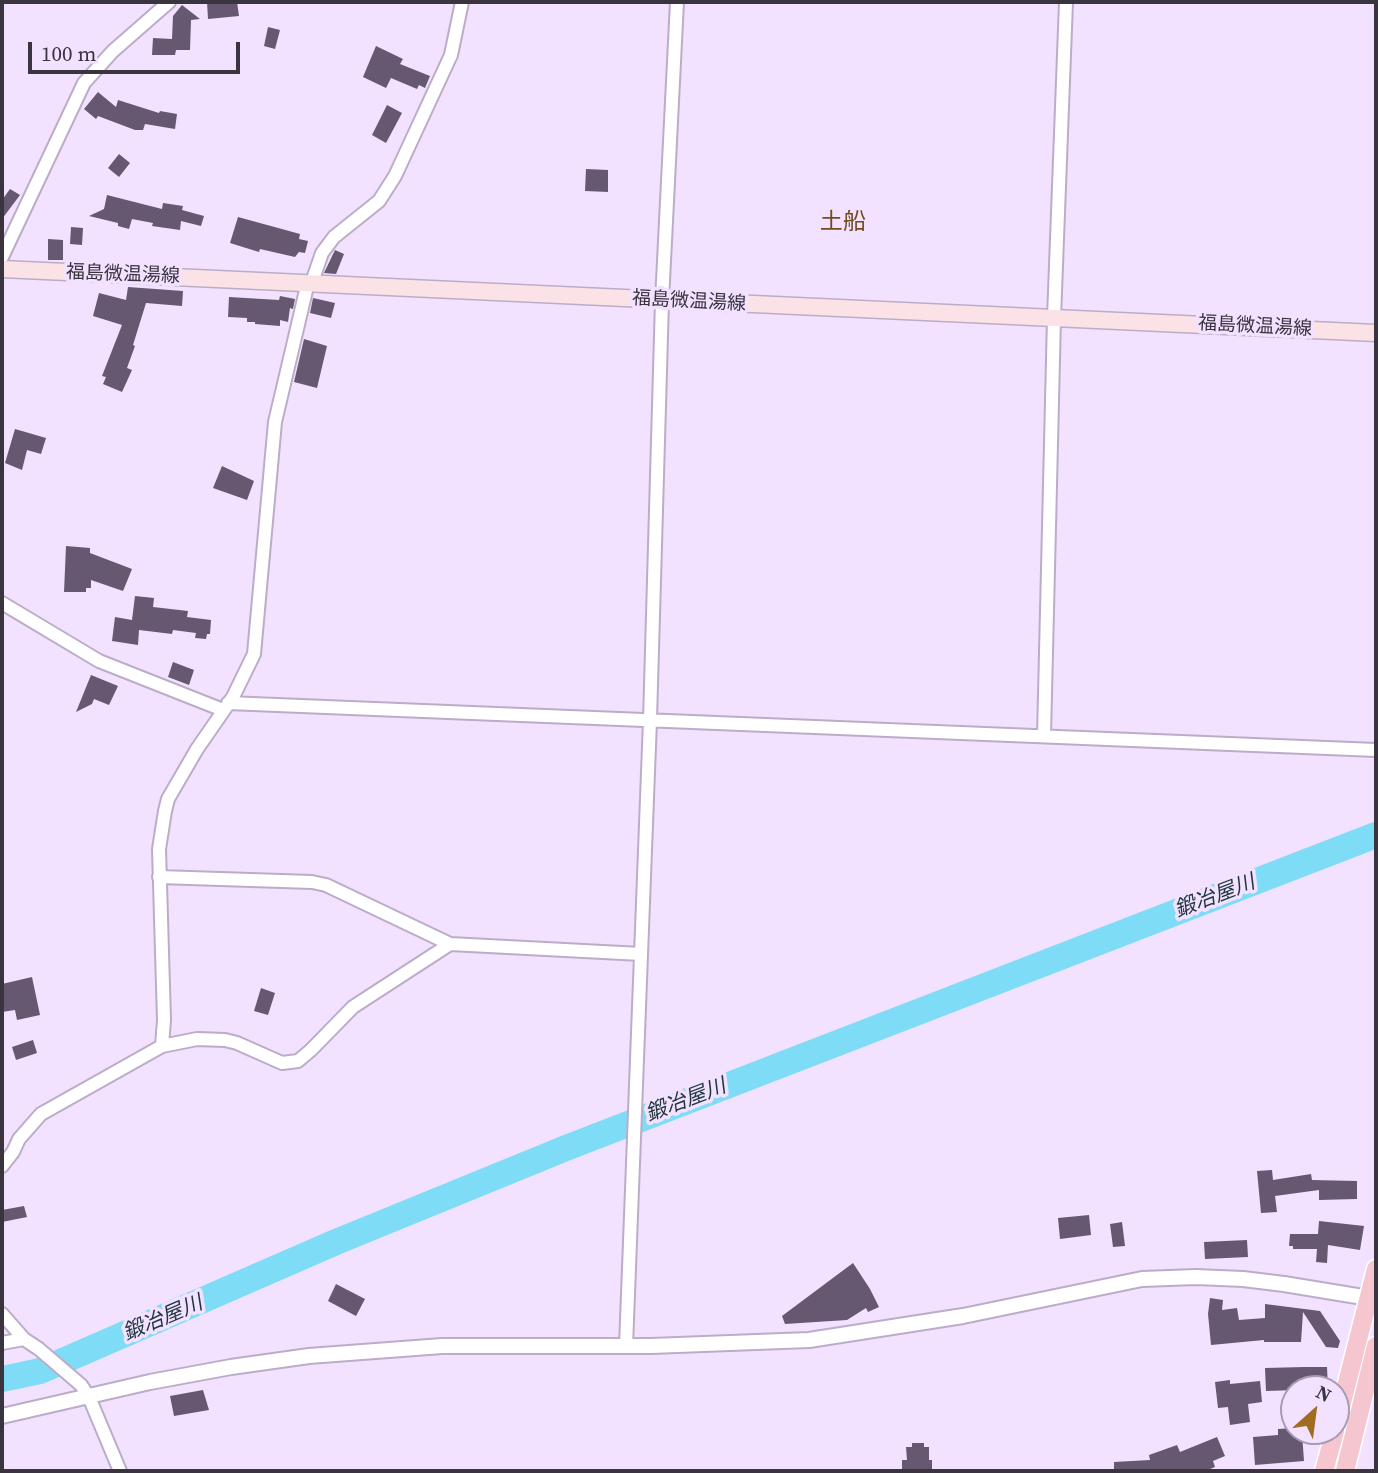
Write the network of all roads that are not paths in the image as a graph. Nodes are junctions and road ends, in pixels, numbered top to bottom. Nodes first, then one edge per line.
1 (169, 2) edge
2 (462, 2) edge
3 (677, 2) edge
4 (1066, 2) edge
5 (2, 257) edge
6 (2, 269) edge
7 (310, 282) junction
8 (662, 301) junction
9 (1054, 318) junction
10 (1376, 333) edge
11 (2, 603) edge
12 (226, 706) junction
13 (650, 720) junction
14 (1044, 736) junction
15 (1376, 750) edge
16 (159, 877) junction
17 (450, 944) junction
18 (641, 954) junction
19 (162, 1046) junction
20 (2, 1166) edge
21 (1376, 1269) edge
22 (1373, 1299) edge
23 (2, 1314) edge
24 (24, 1339) junction
25 (2, 1343) edge
26 (626, 1346) junction
27 (1376, 1346) edge
28 (1350, 1378) edge
29 (89, 1396) junction
30 (2, 1416) edge
31 (1331, 1445) edge
32 (120, 1471) edge
33 (1324, 1471) edge
34 (1345, 1471) edge

1 - 5 street
2 - 7 street
3 - 8 street
4 - 9 street
6 - 7 main road, 福島微温湯線
7 - 8 main road, 福島微温湯線
7 - 12 street
8 - 9 main road, 福島微温湯線
8 - 13 street
9 - 10 main road, 福島微温湯線
9 - 14 street
11 - 12 street
12 - 13 street
12 - 16 street
13 - 14 street
13 - 18 street
14 - 15 street
16 - 17 street
16 - 19 street
17 - 18 street
17 - 19 street
18 - 26 street
19 - 20 street
21 - 22 main road
22 - 26 street
22 - 28 main road
23 - 24 street
24 - 25 street
24 - 29 street
26 - 29 street
27 - 34 main road
29 - 30 street
29 - 32 street
31 - 33 main road

